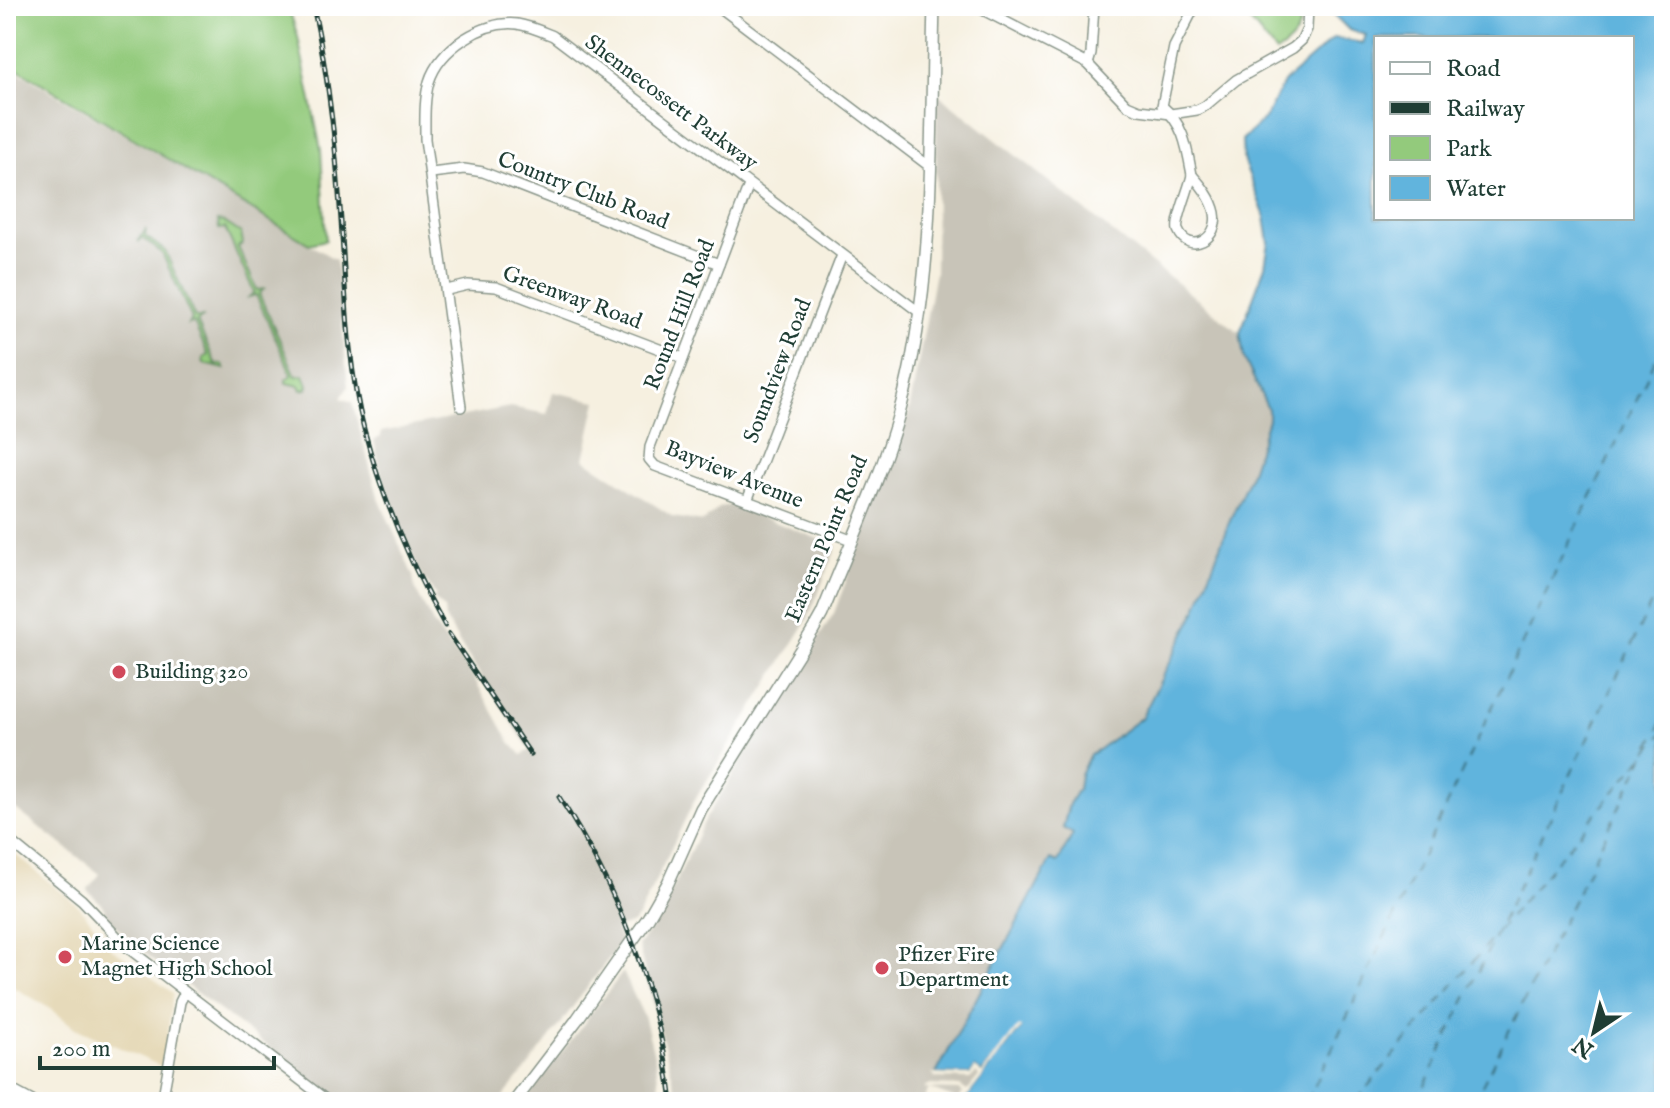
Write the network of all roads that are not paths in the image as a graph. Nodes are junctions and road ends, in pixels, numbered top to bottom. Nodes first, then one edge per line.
1 (718, 6) edge
2 (934, 6) edge
3 (975, 6) edge
4 (1094, 6) edge
5 (1195, 6) edge
6 (1308, 6) edge
7 (1088, 64) junction
8 (1171, 114) junction
9 (929, 166) junction
10 (431, 173) junction
11 (1192, 175) junction
12 (749, 185) junction
13 (842, 255) junction
14 (719, 264) junction
15 (447, 290) junction
16 (919, 312) junction
17 (683, 358) junction
18 (461, 407) dead end
19 (649, 459) joint
20 (747, 501) junction
21 (851, 540) junction
22 (6, 838) edge
23 (185, 992) junction
24 (6, 1087) edge
25 (34, 1102) edge
26 (162, 1102) edge
27 (329, 1102) edge
28 (514, 1102) edge

1 - 9 street
2 - 9 main road, Eastern Point Road
3 - 7 street
4 - 7 street
5 - 8 street
6 - 8 street
7 - 8 street
8 - 11 street
9 - 16 main road, Eastern Point Road
10 - 12 street, Shennecossett Parkway
10 - 14 street, Country Club Road
10 - 15 street, Shennecossett Parkway
11 - 11 street
12 - 13 street, Shennecossett Parkway
12 - 14 street, Round Hill Road
13 - 16 street, Shennecossett Parkway
13 - 20 street, Soundview Road
14 - 17 street, Round Hill Road
15 - 17 street, Greenway Road
15 - 18 street, Shennecossett Parkway
16 - 21 main road, Eastern Point Road
17 - 19 street, Round Hill Road
19 - 20 street, Bayview Avenue
20 - 21 street, Bayview Avenue
21 - 28 main road, Eastern Point Road
22 - 23 street
23 - 26 street
23 - 27 street
24 - 25 street

